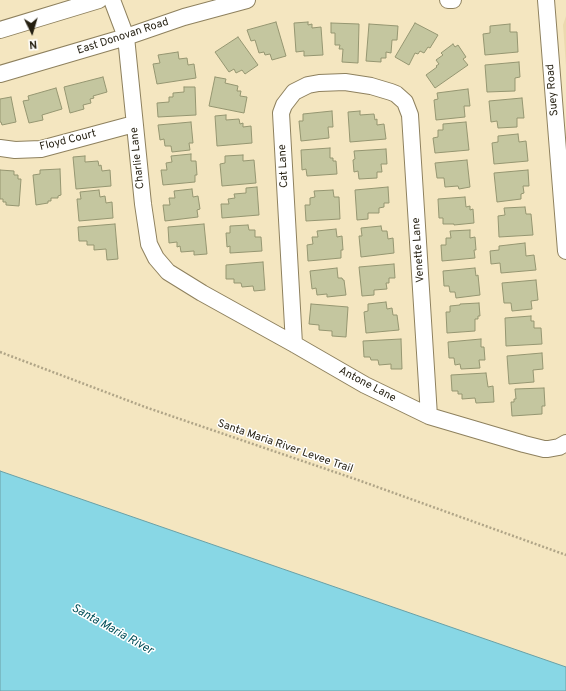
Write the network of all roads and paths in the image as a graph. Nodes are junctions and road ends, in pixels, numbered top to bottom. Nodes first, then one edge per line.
1 (99, 0) edge
2 (112, 0) edge
3 (247, 0) edge
4 (448, 0) edge
5 (453, 0) edge
6 (546, 0) edge
7 (0, 30) edge
8 (126, 37) junction
9 (0, 74) edge
10 (391, 92) joint
11 (134, 124) junction
12 (0, 148) edge
13 (566, 251) edge
14 (202, 293) joint
15 (294, 344) junction
16 (0, 352) edge
17 (429, 416) junction
18 (566, 443) edge
19 (566, 555) edge

1 - 7 street
2 - 8 street, Charlie Lane
3 - 8 street, East Donovan Road
4 - 5 street
6 - 13 street, Suey Road
8 - 9 street, East Donovan Road
8 - 11 street, Charlie Lane
10 - 15 street, Cat Lane
10 - 17 street, Venette Lane
11 - 12 street, Floyd Court
11 - 14 street, Charlie Lane
14 - 15 street, Antone Lane
15 - 17 street, Antone Lane
16 - 19 path, Santa Maria River Levee Trail
17 - 18 street, Antone Lane

